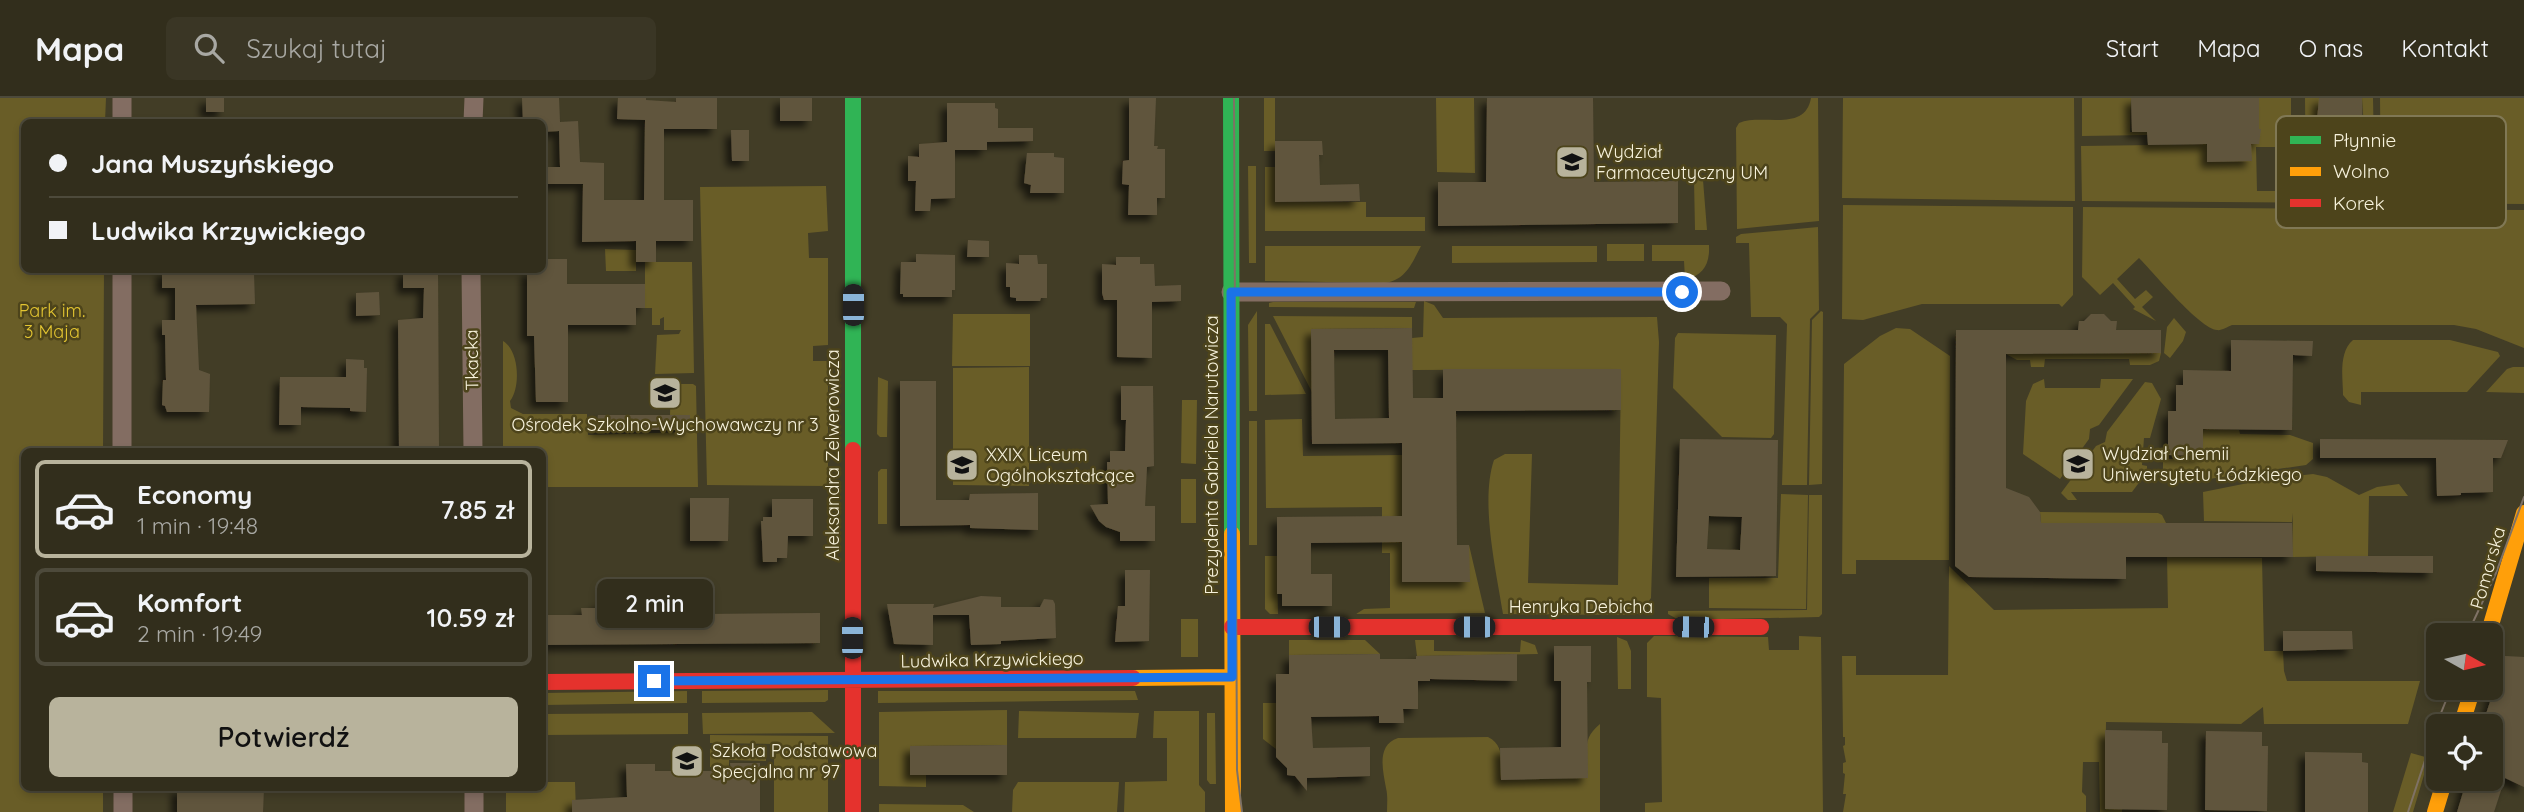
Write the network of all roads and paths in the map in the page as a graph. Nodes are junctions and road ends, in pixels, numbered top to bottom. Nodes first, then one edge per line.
1 (122, 98) edge
2 (474, 98) edge
3 (853, 98) edge
4 (1230, 98) edge
5 (122, 119) edge
6 (473, 119) edge
7 (122, 273) edge
8 (471, 273) edge
9 (1721, 291) dead end
10 (1231, 292) junction
11 (122, 448) edge
12 (473, 448) edge
13 (2524, 513) edge
14 (2492, 623) edge
15 (1232, 627) junction
16 (1761, 627) dead end
17 (1232, 677) junction
18 (853, 681) junction
19 (546, 682) edge
20 (123, 791) edge
21 (474, 791) edge
22 (2441, 791) edge
23 (123, 812) edge
24 (474, 812) edge
25 (853, 812) edge
26 (1233, 812) edge
27 (2435, 812) edge

1 - 5 street
2 - 6 street
3 - 18 street, Aleksandra Zelwerowicza
4 - 10 street, Prezydenta Gabriela Narutowicza
7 - 11 street
8 - 12 street, Tkacka
9 - 10 street
10 - 15 street, Prezydenta Gabriela Narutowicza
13 - 14 street, Pomorska
15 - 16 street, Henryka Debicha
15 - 17 street, Prezydenta Gabriela Narutowicza
17 - 18 street, Ludwika Krzywickiego
17 - 26 street, Prezydenta Gabriela Narutowicza
18 - 19 street, Ludwika Krzywickiego
18 - 25 street, Aleksandra Zelwerowicza
20 - 23 street
21 - 24 street
22 - 27 street

